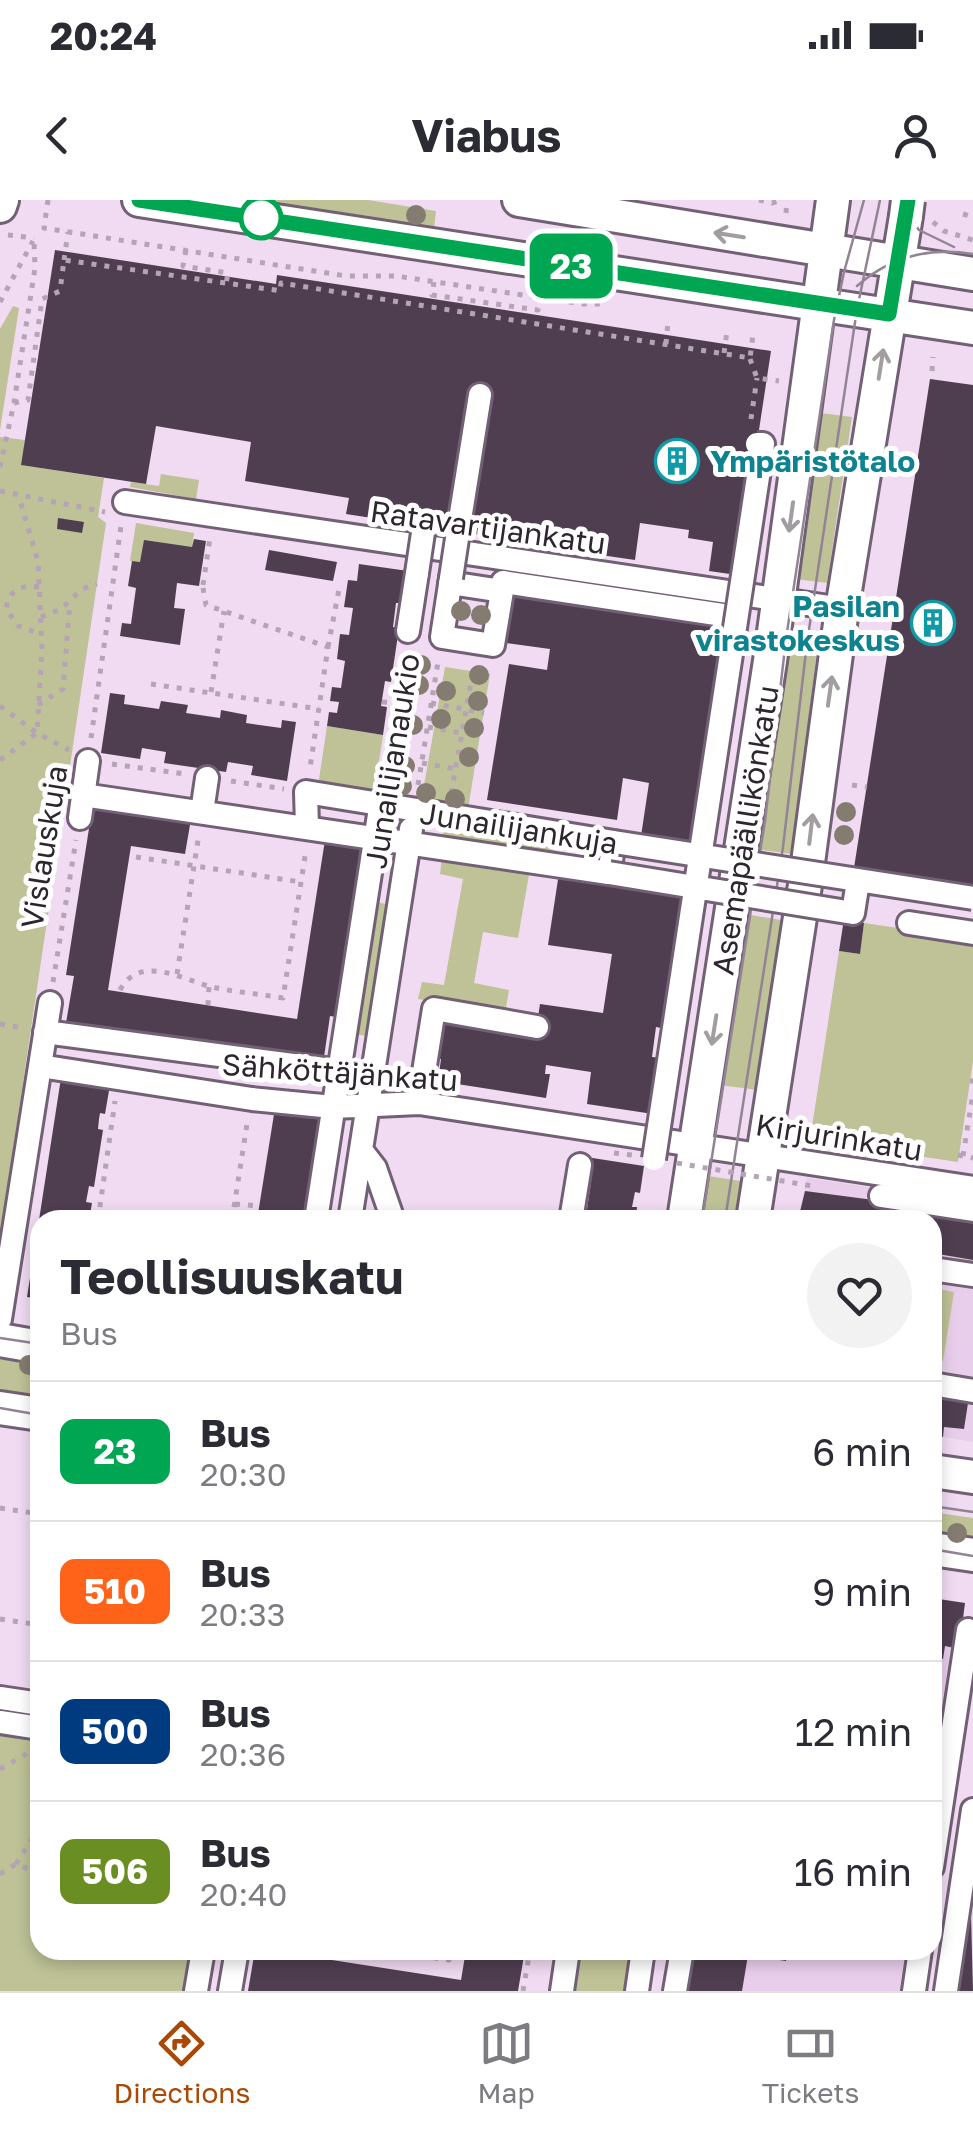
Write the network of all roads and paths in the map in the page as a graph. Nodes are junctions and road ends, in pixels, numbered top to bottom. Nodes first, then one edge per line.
1 (48, 200) edge
2 (139, 200) edge
3 (519, 200) edge
4 (759, 200) edge
5 (782, 200) edge
6 (833, 200) edge
7 (915, 211) edge
8 (963, 214) dead end
9 (973, 217) edge
10 (68, 232) junction
11 (0, 234) edge
12 (34, 238) junction
13 (973, 240) edge
14 (186, 249) junction
15 (826, 250) junction
16 (64, 260) junction
17 (898, 263) junction
18 (973, 274) edge
19 (434, 282) junction
20 (226, 284) junction
21 (540, 298) junction
22 (477, 301) junction
23 (0, 302) edge
24 (820, 303) junction
25 (584, 304) dead end
26 (475, 313) junction
27 (889, 314) junction
28 (668, 322) dead end
29 (973, 328) edge
30 (727, 331) dead end
31 (753, 335) dead end
32 (666, 345) junction
33 (724, 354) junction
34 (934, 357) dead end
35 (750, 358) junction
36 (932, 370) dead end
37 (757, 378) junction
38 (773, 380) dead end
39 (480, 394) dead end
40 (14, 403) junction
41 (751, 420) dead end
42 (757, 444) dead end
43 (0, 468) edge
44 (0, 492) edge
45 (18, 497) junction
46 (124, 508) junction
47 (424, 526) dead end
48 (210, 538) dead end
49 (450, 580) junction
50 (96, 584) dead end
51 (340, 584) dead end
52 (39, 587) junction
53 (502, 588) junction
54 (70, 602) junction
55 (779, 602) junction
56 (842, 609) junction
57 (224, 611) junction
58 (40, 617) junction
59 (736, 617) junction
60 (408, 632) joint
61 (41, 634) junction
62 (442, 637) junction
63 (328, 647) junction
64 (472, 672) dead end
65 (150, 684) dead end
66 (211, 693) junction
67 (382, 702) dead end
68 (396, 703) junction
69 (431, 703) junction
70 (38, 705) junction
71 (0, 706) edge
72 (319, 710) junction
73 (466, 710) junction
74 (484, 713) dead end
75 (385, 723) dead end
76 (393, 724) junction
77 (428, 727) junction
78 (36, 732) junction
79 (462, 733) junction
80 (0, 760) edge
81 (88, 760) junction
82 (422, 763) junction
83 (456, 769) junction
84 (207, 778) dead end
85 (852, 785) dead end
86 (866, 788) dead end
87 (306, 792) junction
88 (381, 802) junction
89 (82, 806) junction
90 (414, 811) junction
91 (202, 812) junction
92 (447, 816) junction
93 (307, 827) junction
94 (375, 837) junction
95 (409, 842) junction
96 (614, 842) junction
97 (698, 855) junction
98 (136, 858) dead end
99 (194, 866) junction
100 (775, 868) junction
101 (609, 873) junction
102 (858, 881) junction
103 (301, 882) junction
104 (694, 885) junction
105 (770, 898) junction
106 (973, 898) edge
107 (909, 923) dead end
108 (973, 932) edge
109 (178, 974) junction
110 (209, 986) junction
111 (120, 990) dead end
112 (50, 1003) joint
113 (208, 1006) dead end
114 (537, 1028) dead end
115 (45, 1032) junction
116 (40, 1066) junction
117 (338, 1071) junction
118 (118, 1078) junction
119 (973, 1093) edge
120 (252, 1098) junction
121 (419, 1103) junction
122 (368, 1106) junction
123 (333, 1107) junction
124 (802, 1129) dead end
125 (811, 1130) dead end
126 (696, 1146) junction
127 (361, 1150) junction
128 (614, 1152) dead end
129 (762, 1156) junction
130 (973, 1158) edge
131 (654, 1159) junction
132 (580, 1165) dead end
133 (812, 1186) dead end
134 (973, 1188) edge
135 (881, 1196) dead end
136 (235, 1204) junction
137 (259, 1206) dead end
138 (99, 1210) edge
139 (234, 1210) edge
140 (318, 1210) edge
141 (352, 1210) edge
142 (390, 1210) edge
143 (573, 1210) edge
144 (686, 1210) edge
145 (755, 1210) edge
146 (973, 1210) edge
147 (942, 1270) edge
148 (973, 1275) edge
149 (2, 1309) edge
150 (0, 1340) edge
151 (30, 1345) edge
152 (942, 1385) edge
153 (973, 1390) edge
154 (0, 1408) edge
155 (30, 1412) edge
156 (942, 1472) edge
157 (973, 1477) edge
158 (0, 1508) edge
159 (30, 1512) edge
160 (942, 1551) edge
161 (973, 1556) edge
162 (0, 1619) edge
163 (30, 1624) edge
164 (968, 1630) dead end
165 (967, 1677) edge
166 (0, 1698) edge
167 (30, 1702) edge
168 (0, 1722) edge
169 (30, 1726) edge
170 (30, 1752) edge
171 (942, 1757) edge
172 (0, 1768) edge
173 (942, 1796) edge
174 (943, 1800) junction
175 (942, 1806) edge
176 (973, 1808) edge
177 (30, 1842) edge
178 (16, 1864) junction
179 (942, 1869) edge
180 (30, 1870) edge
181 (964, 1872) junction
182 (0, 1874) edge
183 (201, 1960) edge
184 (235, 1960) edge
185 (529, 1960) edge
186 (567, 1960) edge
187 (642, 1960) edge
188 (681, 1960) edge
189 (919, 1960) edge
190 (196, 1991) edge
191 (230, 1991) edge
192 (524, 1991) edge
193 (562, 1991) edge
194 (637, 1991) edge
195 (676, 1991) edge
196 (914, 1991) edge
197 (946, 1991) edge

1 - 10 path
2 - 24 street
15 -> 3 street
4 - 5 path
6 - 15 street, Asemapäällikönkatu
7 - 13 path
7 - 17 street, Asemapäällikönkatu
8 - 9 path
10 - 14 path
10 - 16 path
11 - 12 path
12 - 23 path
12 - 40 path
14 - 19 path
14 - 20 path
15 - 17 street
15 - 24 street, Asemapäällikönkatu
16 - 20 path
16 - 40 path
17 - 18 street
17 - 27 street, Asemapäällikönkatu
19 - 21 path
19 - 22 path
20 - 26 path
21 - 22 path
21 - 25 path
22 - 26 path
24 - 27 street
24 -> 55 street, Asemapäällikönkatu
26 - 32 path
27 - 29 street
56 -> 27 street, Asemapäällikönkatu
28 - 32 path
30 - 33 path
31 - 35 path
32 - 33 path
33 - 35 path
34 - 36 path
35 - 37 path
37 - 38 path
37 - 41 path
39 - 49 street, bridge
40 - 43 path
42 - 59 street, bridge
44 - 45 path
45 - 46 path
45 - 52 path
46 - 55 street, Ratavartijankatu
46 - 81 path, Vislauskuja
47 - 60 street, bridge
48 - 57 path
49 - 53 street
49 - 62 street
50 - 54 path
51 - 63 path
52 - 58 path
52 - 61 path
53 - 59 street
53 - 62 street
54 - 58 path
54 - 70 path
55 - 56 street, Ratavartijankatu
55 -> 126 street, Asemapäällikönkatu
129 -> 56 street, Asemapäällikönkatu
57 - 63 path
57 - 66 path
58 - 61 path
59 - 97 street, bridge
60 - 68 path, Junailijanaukio
61 - 70 path
62 - 69 path, Junailijanaukio
63 - 72 path
64 - 73 path
65 - 66 path
66 - 72 path
67 - 68 path
68 - 76 path, Junailijanaukio
69 - 73 path
69 - 77 path, Junailijanaukio
70 - 78 path
71 - 78 path
72 - 87 path
73 - 74 path
73 - 79 path
75 - 76 path
76 - 88 path, Junailijanaukio
77 - 79 path
77 - 82 path, Junailijanaukio
78 - 80 path
78 - 81 path
79 - 83 path
81 - 89 street, Vislauskuja
82 - 83 path
82 - 90 path, Junailijanaukio
83 - 92 path
84 - 91 street
85 - 86 path
87 - 88 street, Junailijankuja
87 - 93 street
88 - 90 street, Junailijankuja
88 - 94 street, Junailijanaukio
89 - 91 street, Junailijankuja
89 - 112 path, Vislauskuja
90 - 92 street, Junailijankuja
90 - 95 street, Junailijanaukio
91 - 93 street, Junailijankuja
91 - 99 path
92 - 96 street, Junailijankuja
93 - 94 street, Junailijankuja
93 - 103 path
94 - 95 street, Junailijankuja
94 - 117 street, Junailijanaukio
95 - 101 street, Junailijankuja
95 - 122 street, Junailijanaukio
96 - 97 street, Junailijankuja, bridge
96 - 101 street
97 - 100 street, Junailijankuja, bridge
97 - 104 street, bridge
98 - 99 path
99 - 103 path
99 - 109 path
100 - 102 street, Junailijankuja, bridge
100 - 105 street
101 - 104 street, Junailijankuja, bridge
102 - 105 street, Junailijankuja, bridge
102 - 106 street, Junailijankuja, bridge
103 - 110 path
104 - 105 street, Junailijankuja, bridge
104 - 131 street, bridge
107 - 108 street
109 - 110 path
109 - 111 path
110 - 113 path
112 - 115 street
114 - 121 street
115 - 116 street
115 - 117 street, Sähköttäjänkatu
116 - 118 street, Sähköttäjänkatu
116 - 149 street
117 - 123 street, Junailijanaukio
118 - 120 street, Sähköttäjänkatu
118 - 138 path
119 - 130 path
120 - 123 street, Sähköttäjänkatu
120 - 136 path
121 - 122 street, Sähköttäjänkatu
121 - 126 street, Sähköttäjänkatu
122 - 123 street, Sähköttäjänkatu
122 - 127 street, Junailijanaukio
123 - 140 street, Junailijanaukio
124 - 125 path
126 - 129 street, Kirjurinkatu
126 - 144 street, Asemapäällikönkatu
127 - 141 street, Junailijanaukio
127 - 142 street
128 - 131 path, bridge
129 - 134 street, Kirjurinkatu
129 - 145 street, Asemapäällikönkatu
131 - 133 path, bridge
132 - 143 street
135 - 146 street, Kirjurinkatu
136 - 137 path
136 - 139 path
147 - 148 street
150 - 151 street
152 - 153 street
154 - 155 street
156 - 157 street
158 - 159 path
160 - 161 street
162 - 163 path
164 - 165 street
165 - 171 street
166 - 167 street
168 - 169 street
170 - 172 path
173 - 174 street
174 - 175 street
174 - 176 street
176 - 181 street
177 - 178 path
178 - 180 path
178 - 182 path
179 - 181 street
181 - 197 street
183 - 190 street
184 - 191 street
185 - 192 path
186 - 193 street
187 - 194 street
188 - 195 street
189 - 196 street

